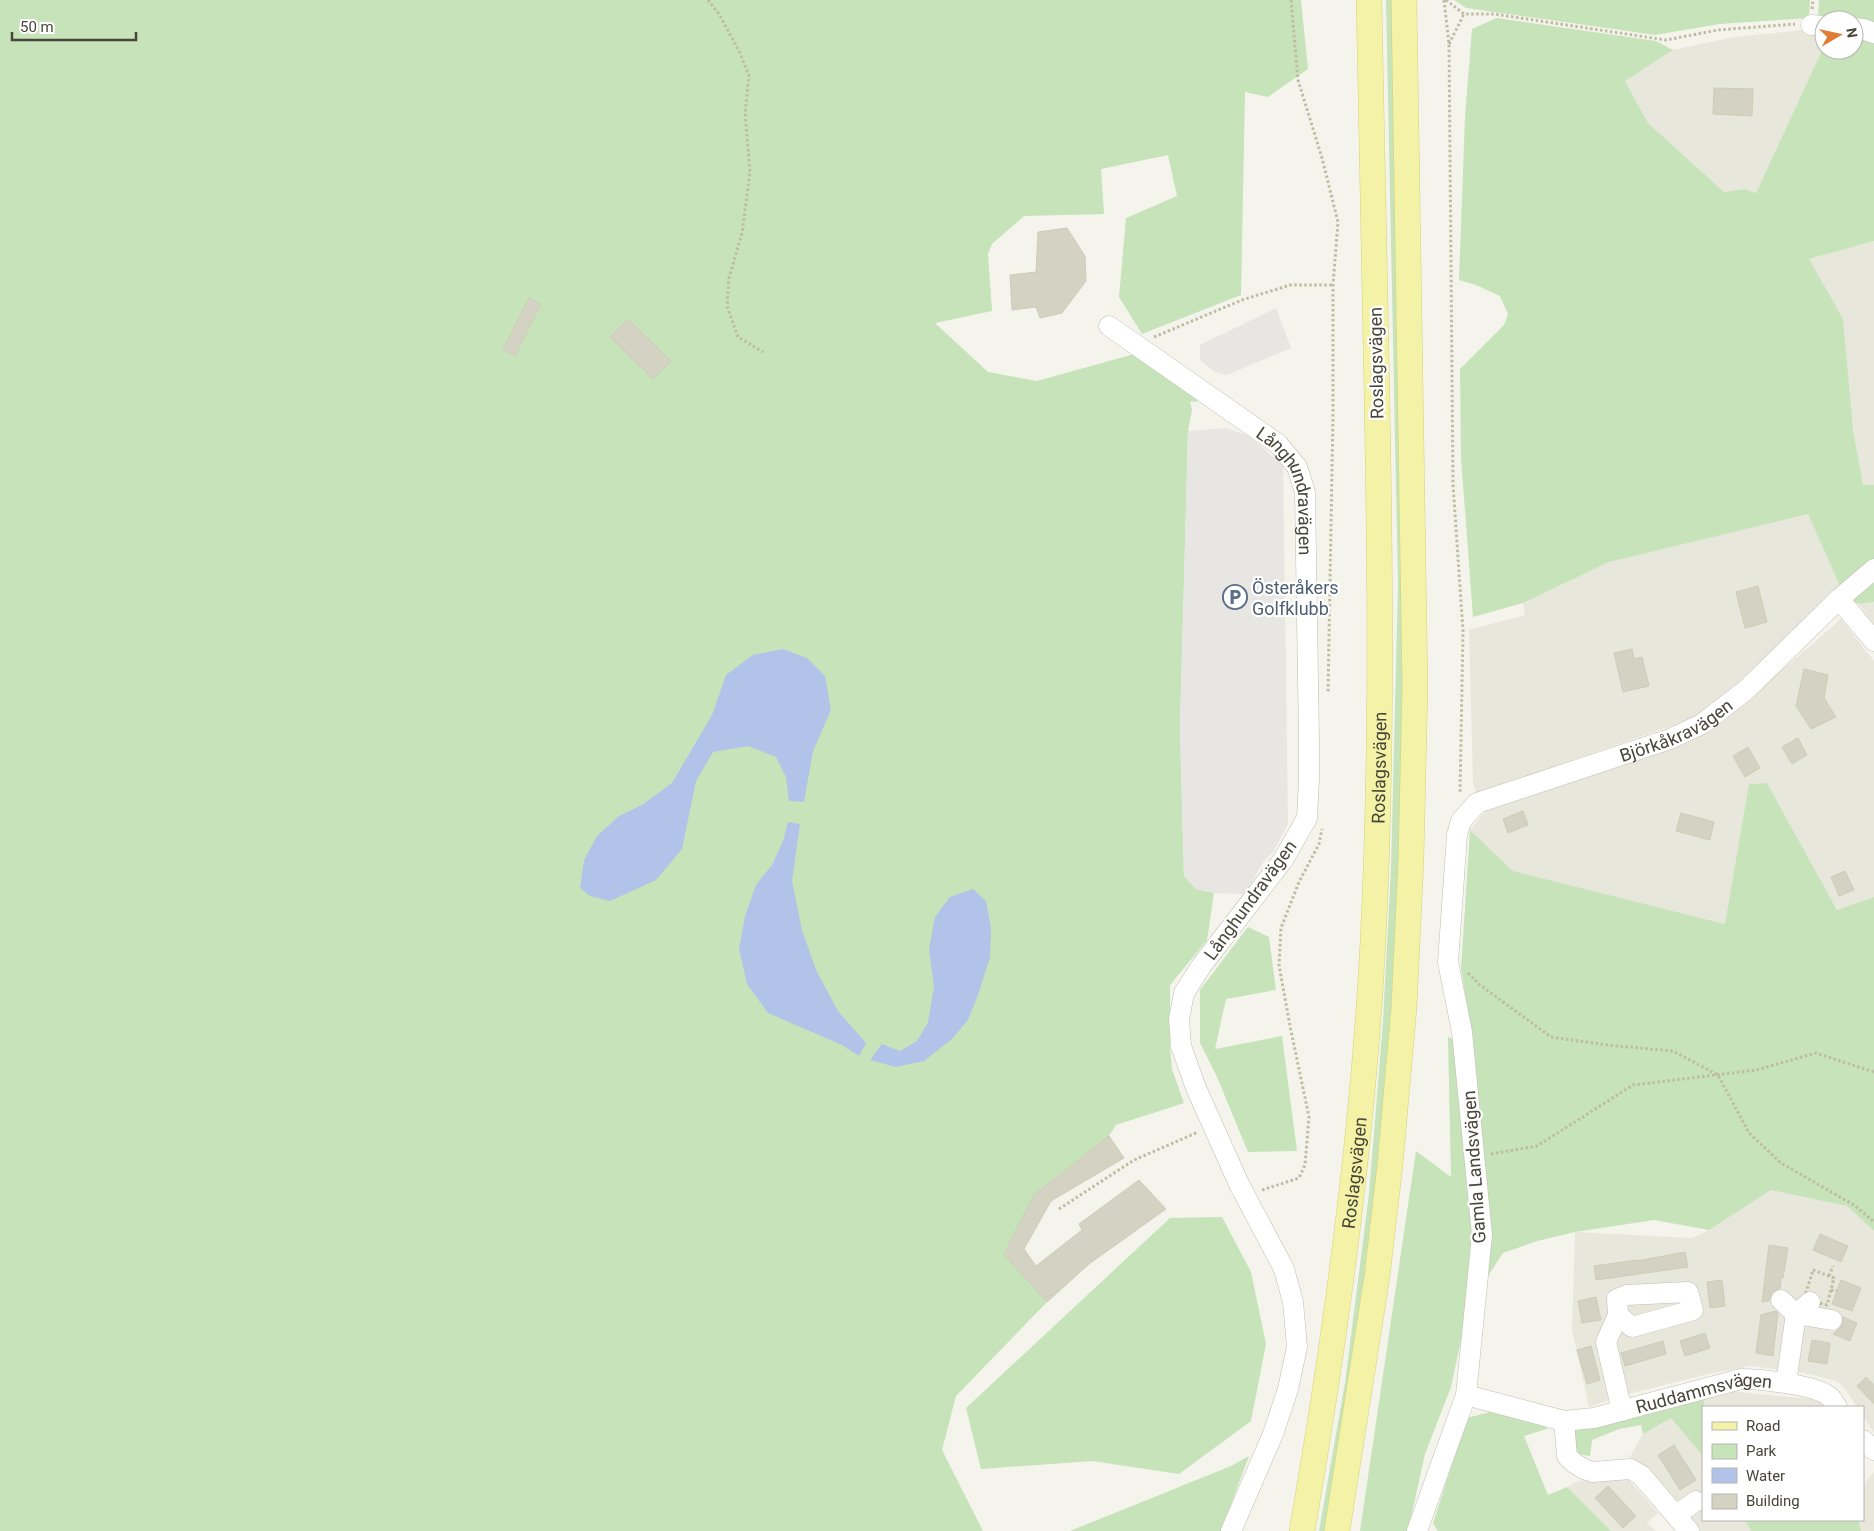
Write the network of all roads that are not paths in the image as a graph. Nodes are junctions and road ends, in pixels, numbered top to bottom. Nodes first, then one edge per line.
1 (1369, 0) edge
2 (1404, 0) edge
3 (1109, 326) dead end
4 (1874, 569) edge
5 (1839, 600) junction
6 (1874, 641) edge
7 (1472, 808) joint
8 (1781, 1300) dead end
9 (1618, 1315) dead end
10 (1786, 1383) junction
11 (1466, 1394) junction
12 (1836, 1406) edge
13 (1622, 1411) junction
14 (1564, 1421) junction
15 (1696, 1501) dead end
16 (1676, 1515) junction
17 (1231, 1531) edge
18 (1302, 1531) edge
19 (1337, 1531) edge
20 (1417, 1531) edge
21 (1688, 1531) edge

1 - 18 main road, Roslagsvägen
2 - 19 main road, Roslagsvägen
3 - 17 street, Långhundravägen
4 - 5 street, Björkåkravägen
5 - 6 street
5 - 7 street, Björkåkravägen
7 - 11 street, Gamla Landsvägen
8 - 10 street
9 - 13 street
10 - 12 street, Ruddammsvägen
10 - 13 street, Ruddammsvägen
11 - 14 street, Ruddammsvägen
11 - 20 street, Gamla Landsvägen
13 - 14 street, Ruddammsvägen
14 - 16 street
15 - 16 street
16 - 21 street

